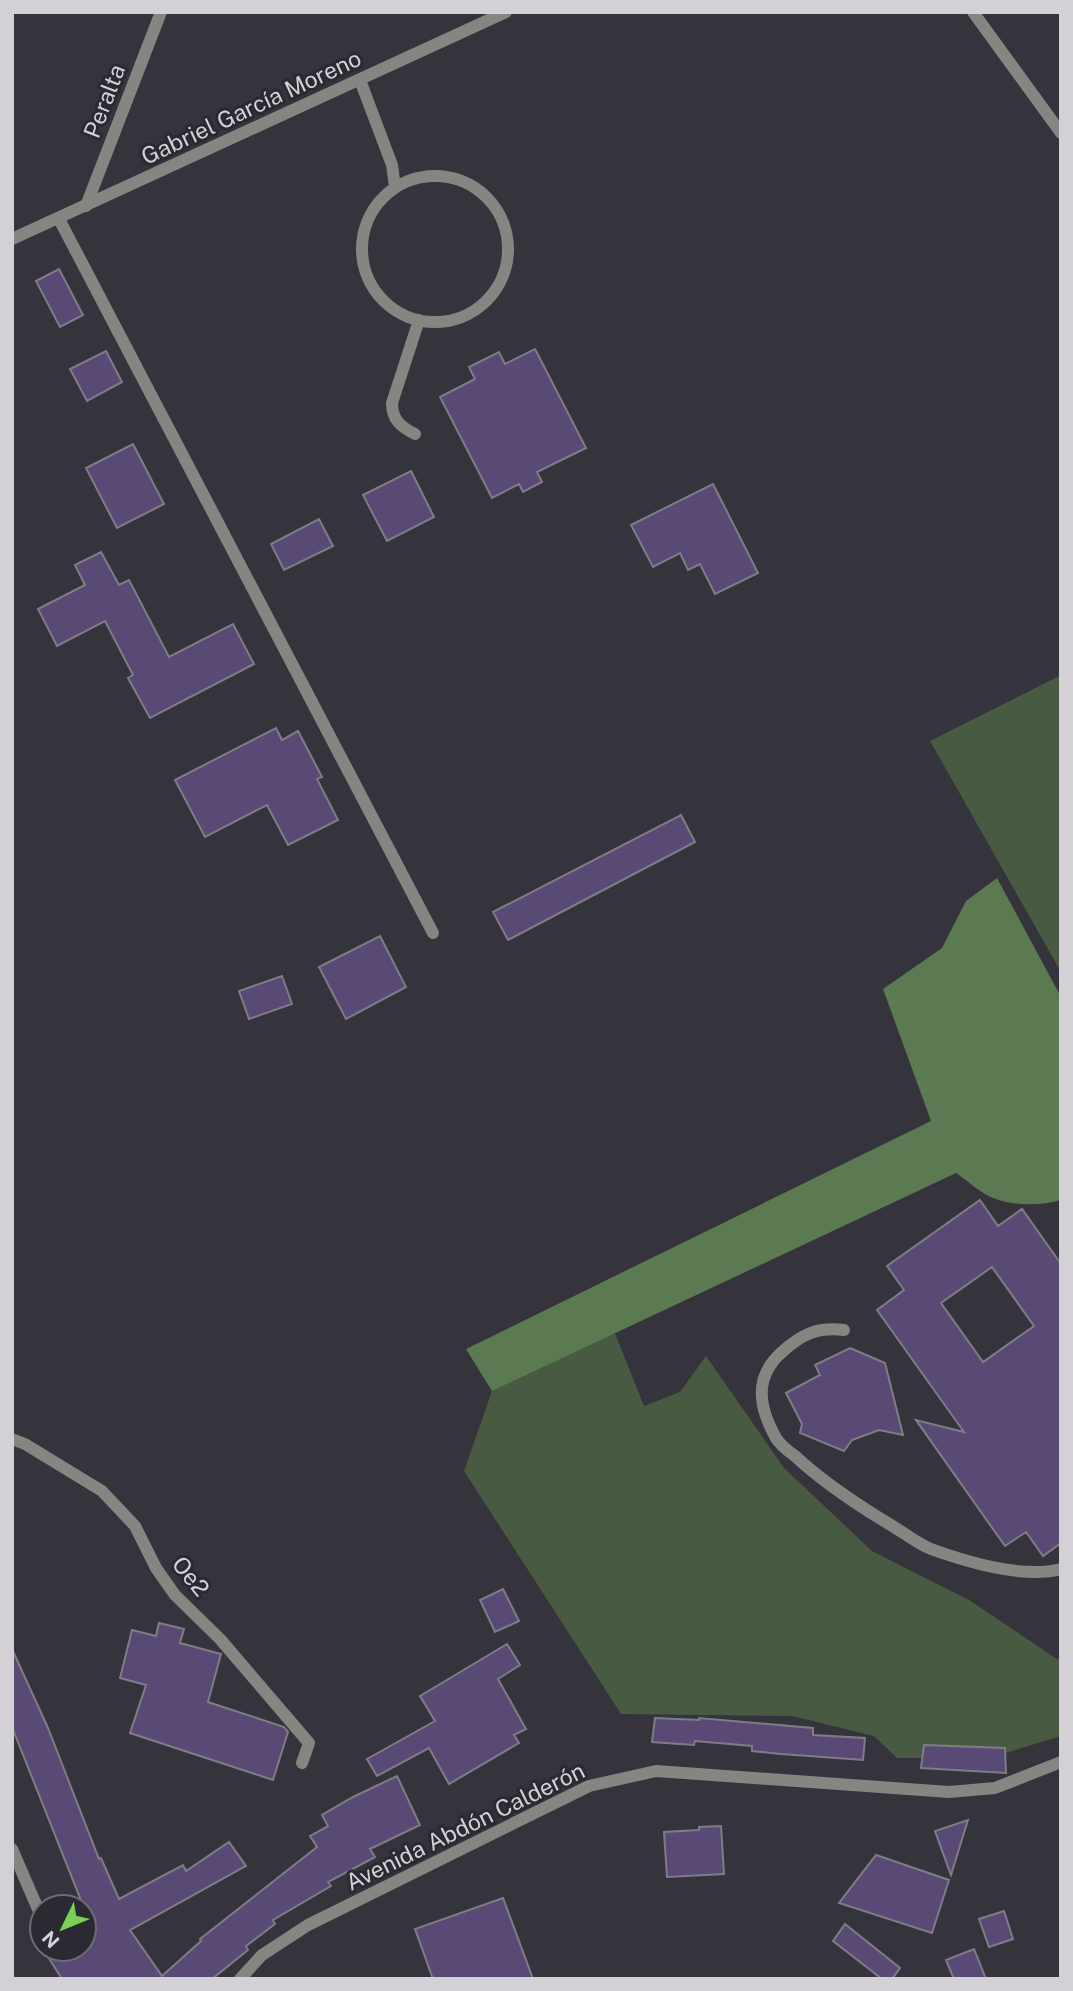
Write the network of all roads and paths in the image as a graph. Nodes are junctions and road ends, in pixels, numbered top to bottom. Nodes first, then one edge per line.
1 (161, 12) edge
2 (506, 12) edge
3 (973, 12) edge
4 (360, 80) junction
5 (1061, 133) edge
6 (395, 187) junction
7 (86, 206) junction
8 (59, 219) junction
9 (12, 239) edge
10 (419, 320) junction
11 (415, 434) dead end
12 (433, 933) dead end
13 (844, 1330) dead end
14 (12, 1439) edge
15 (1061, 1569) edge
16 (1061, 1762) edge
17 (302, 1763) dead end
18 (12, 1849) edge
19 (31, 1893) edge
20 (240, 1979) edge

1 - 7 street, Peralta
2 - 4 street, Gabriel García Moreno
3 - 5 street
4 - 6 street
4 - 7 street, Gabriel García Moreno
6 - 10 street
6 - 10 street
7 - 8 street, Gabriel García Moreno
8 - 9 street, Gabriel García Moreno
8 - 12 street
10 - 11 street
13 - 15 street
14 - 17 street, Oe2
16 - 20 street, Avenida Abdón Calderón
18 - 19 street

